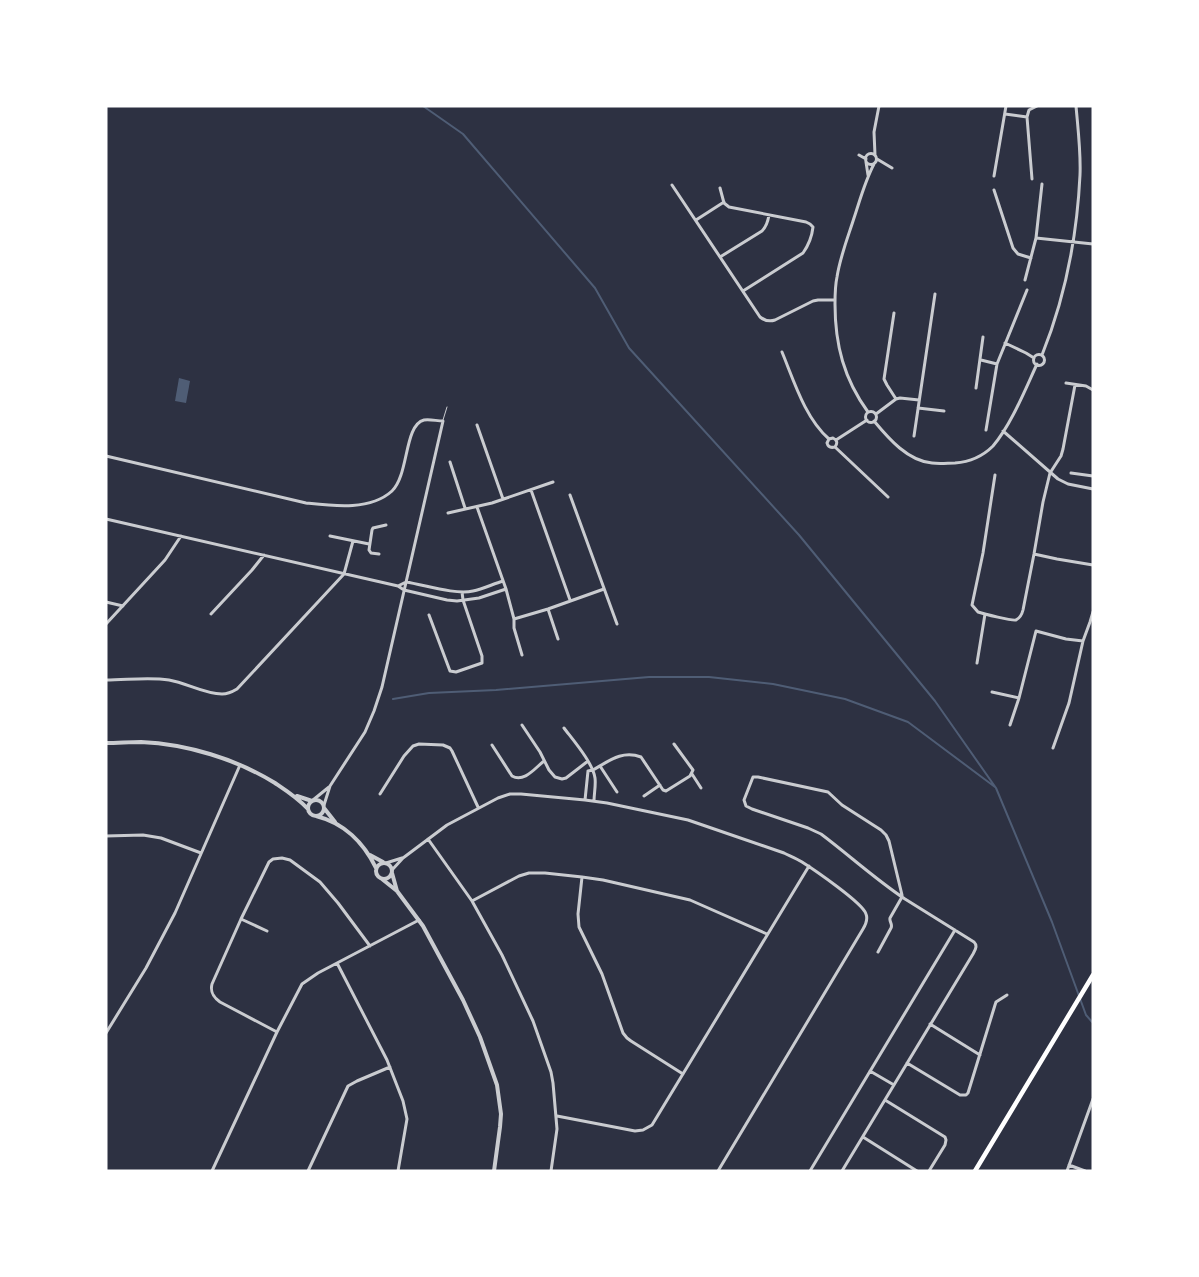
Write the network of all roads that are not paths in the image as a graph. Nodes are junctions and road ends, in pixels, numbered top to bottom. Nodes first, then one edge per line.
1 (879, 106) edge
2 (1006, 106) edge
3 (1037, 106) edge
4 (1076, 106) edge
5 (1005, 114) junction
6 (1027, 117) junction
7 (875, 146) junction
8 (869, 154) junction
9 (876, 157) junction
10 (866, 160) junction
11 (874, 164) junction
12 (886, 165) junction
13 (892, 168) dead end
14 (868, 176) junction
15 (994, 176) dead end
16 (1032, 179) dead end
17 (1042, 184) dead end
18 (672, 185) dead end
19 (720, 188) dead end
20 (994, 190) dead end
21 (724, 202) junction
22 (769, 215) junction
23 (696, 220) junction
24 (1036, 238) junction
25 (1073, 242) junction
26 (1093, 244) edge
27 (720, 257) junction
28 (1031, 258) junction
29 (1025, 280) dead end
30 (1027, 290) dead end
31 (743, 291) junction
32 (935, 294) dead end
33 (835, 300) junction
34 (894, 313) dead end
35 (983, 338) dead end
36 (1005, 343) junction
37 (782, 352) dead end
38 (1042, 355) junction
39 (1034, 358) junction
40 (980, 360) junction
41 (997, 364) junction
42 (1037, 364) junction
43 (1066, 383) dead end
44 (1075, 385) junction
45 (976, 388) dead end
46 (1093, 390) edge
47 (896, 399) junction
48 (919, 400) junction
49 (446, 407) dead end
50 (918, 408) junction
51 (944, 411) dead end
52 (868, 412) junction
53 (876, 414) junction
54 (867, 420) junction
55 (443, 421) junction
56 (874, 421) junction
57 (477, 425) dead end
58 (986, 430) dead end
59 (1003, 431) junction
60 (914, 436) dead end
61 (829, 439) junction
62 (836, 440) junction
63 (835, 446) junction
64 (106, 456) edge
65 (450, 462) dead end
66 (1071, 472) dead end
67 (1050, 473) junction
68 (995, 475) dead end
69 (1093, 476) edge
70 (553, 482) dead end
71 (531, 490) junction
72 (1093, 490) edge
73 (570, 495) dead end
74 (888, 497) dead end
75 (503, 499) junction
76 (477, 507) junction
77 (465, 508) junction
78 (448, 513) dead end
79 (106, 519) edge
80 (386, 525) dead end
81 (180, 536) junction
82 (330, 536) dead end
83 (353, 541) junction
84 (370, 544) junction
85 (379, 554) dead end
86 (1034, 554) junction
87 (264, 555) junction
88 (1093, 565) edge
89 (344, 574) junction
90 (503, 581) junction
91 (406, 582) junction
92 (398, 586) junction
93 (506, 589) junction
94 (604, 589) junction
95 (404, 590) junction
96 (462, 592) junction
97 (463, 600) junction
98 (570, 600) junction
99 (106, 602) edge
100 (123, 606) junction
101 (548, 609) junction
102 (1093, 612) edge
103 (211, 614) dead end
104 (985, 614) junction
105 (429, 616) dead end
106 (514, 619) junction
107 (106, 624) edge
108 (617, 624) dead end
109 (558, 640) dead end
110 (1083, 641) junction
111 (522, 655) dead end
112 (977, 663) dead end
113 (106, 680) edge
114 (992, 692) dead end
115 (1019, 698) junction
116 (522, 725) dead end
117 (1010, 725) dead end
118 (564, 728) dead end
119 (106, 743) edge
120 (674, 744) dead end
121 (492, 745) dead end
122 (1053, 748) dead end
123 (544, 761) junction
124 (588, 761) junction
125 (240, 765) junction
126 (590, 766) junction
127 (600, 766) junction
128 (593, 770) junction
129 (588, 771) junction
130 (692, 774) junction
131 (330, 786) junction
132 (660, 786) junction
133 (701, 788) dead end
134 (586, 791) junction
135 (595, 792) junction
136 (617, 792) dead end
137 (380, 794) dead end
138 (295, 796) junction
139 (644, 796) dead end
140 (313, 800) junction
141 (585, 800) junction
142 (594, 801) junction
143 (324, 807) junction
144 (478, 808) junction
145 (308, 809) junction
146 (316, 816) junction
147 (335, 822) junction
148 (106, 836) edge
149 (428, 839) junction
150 (200, 852) junction
151 (370, 855) junction
152 (402, 858) junction
153 (385, 863) junction
154 (809, 866) junction
155 (376, 868) junction
156 (392, 870) junction
157 (582, 877) junction
158 (382, 879) junction
159 (397, 890) junction
160 (902, 897) junction
161 (472, 901) junction
162 (241, 919) junction
163 (419, 920) junction
164 (267, 930) dead end
165 (955, 930) junction
166 (767, 934) junction
167 (370, 946) junction
168 (878, 952) dead end
169 (337, 963) junction
170 (1093, 975) edge
171 (1006, 995) dead end
172 (930, 1024) junction
173 (277, 1032) junction
174 (106, 1033) edge
175 (980, 1055) junction
176 (907, 1063) junction
177 (390, 1067) junction
178 (870, 1071) junction
179 (683, 1074) junction
180 (894, 1085) junction
181 (1093, 1099) edge
182 (885, 1100) junction
183 (557, 1116) junction
184 (863, 1137) junction
185 (1069, 1165) junction
186 (212, 1171) edge
187 (308, 1171) edge
188 (398, 1171) edge
189 (494, 1171) edge
190 (550, 1171) edge
191 (718, 1171) edge
192 (810, 1171) edge
193 (842, 1171) edge
194 (917, 1171) edge
195 (929, 1171) edge
196 (975, 1171) edge
197 (1067, 1171) edge
198 (1084, 1171) edge

1 - 7 street
2 - 5 street
3 - 6 street
4 - 25 street
5 - 6 street
5 - 15 street
6 - 16 street
7 - 8 street
7 - 9 street
8 - 9 street
8 - 10 street
8 - 10 street
9 - 11 street
9 - 12 street
10 - 11 street
10 - 14 street
11 - 12 street
11 - 14 street
12 - 13 street
14 - 33 street
17 - 24 street
18 - 23 street
19 - 21 street
20 - 28 street
21 - 22 street
21 - 23 street
22 - 27 street
22 - 31 street
23 - 27 street
24 - 25 street
24 - 28 street
25 - 26 street
25 - 38 street
27 - 31 street
28 - 29 street
30 - 36 street
31 - 33 street
32 - 48 street
33 - 52 street
34 - 47 street
35 - 40 street
36 - 39 street
36 - 41 street
37 - 61 street
38 - 39 street
38 - 42 street
39 - 42 street
40 - 41 street
40 - 45 street
41 - 58 street
42 - 59 street
43 - 44 street
44 - 46 street
44 - 67 street
47 - 48 street
47 - 53 street
48 - 50 street
49 - 55 lane
50 - 51 street
50 - 60 street
52 - 53 street
52 - 54 street
53 - 56 street
54 - 56 street
54 - 62 street
55 - 64 street
55 - 91 street
56 - 59 street
57 - 75 street
59 - 67 street
61 - 62 street
61 - 63 street
62 - 63 street
63 - 74 street
65 - 77 street
66 - 69 street
67 - 72 street
67 - 86 street
68 - 104 street
70 - 71 street
71 - 75 street
71 - 98 street
73 - 94 street
75 - 76 street
76 - 77 street
76 - 90 street
77 - 78 street
79 - 81 street
80 - 84 street
81 - 87 street
81 - 100 street
82 - 83 street
83 - 84 street
83 - 89 street
84 - 85 street
86 - 88 street
86 - 104 street
87 - 89 street
87 - 103 street
89 - 92 street
89 - 113 street
90 - 93 street
90 - 96 street
91 - 92 street
91 - 95 street
91 - 96 street
92 - 95 street
93 - 97 street
93 - 106 street
94 - 98 street
94 - 108 street
95 - 97 street
95 - 131 street
96 - 97 street
97 - 105 street
98 - 101 street
99 - 100 street
100 - 107 street
101 - 106 street
101 - 109 street
102 - 110 street
104 - 112 street
106 - 111 street
110 - 115 street
110 - 122 street
114 - 115 street
115 - 117 street
116 - 123 street
118 - 124 street
119 - 125 street
120 - 130 street
121 - 123 street
123 - 124 street
124 - 126 street
125 - 138 street
125 - 150 street
126 - 128 street
126 - 129 street
127 - 128 street
127 - 132 street
127 - 136 street
128 - 129 street
128 - 135 street
129 - 134 street
130 - 132 street
130 - 133 street
131 - 140 street
131 - 143 street
132 - 139 street
134 - 135 street
134 - 141 street
135 - 142 street
137 - 144 street
138 - 140 street
138 - 145 street
140 - 143 street
140 - 145 street
141 - 142 street
141 - 144 street
142 - 154 street
143 - 146 street
143 - 147 street
144 - 149 street
145 - 146 street
146 - 147 street
147 - 151 street
148 - 150 street
149 - 152 street
149 - 161 street
150 - 174 street
151 - 153 street
151 - 155 street
152 - 153 street
152 - 156 street
153 - 155 street
153 - 156 street
154 - 166 street
154 - 191 street
155 - 158 street
156 - 158 street
156 - 159 street
157 - 161 street
157 - 166 street
157 - 179 street
158 - 159 street
159 - 163 street
160 - 160 street
160 - 165 street
160 - 168 street
161 - 183 street
162 - 164 street
162 - 167 street
162 - 173 street
163 - 167 street
163 - 189 street
165 - 172 street
165 - 178 street
166 - 179 street
167 - 169 street
169 - 173 street
169 - 177 street
170 - 196 main road
171 - 175 street
172 - 175 street
172 - 176 street
173 - 186 street
175 - 176 street
176 - 180 street
177 - 187 street
177 - 188 street
178 - 180 street
178 - 192 street
179 - 183 street
180 - 182 street
181 - 185 street
182 - 184 street
182 - 195 street
183 - 190 street
184 - 193 street
184 - 194 street
185 - 197 street
185 - 198 street

